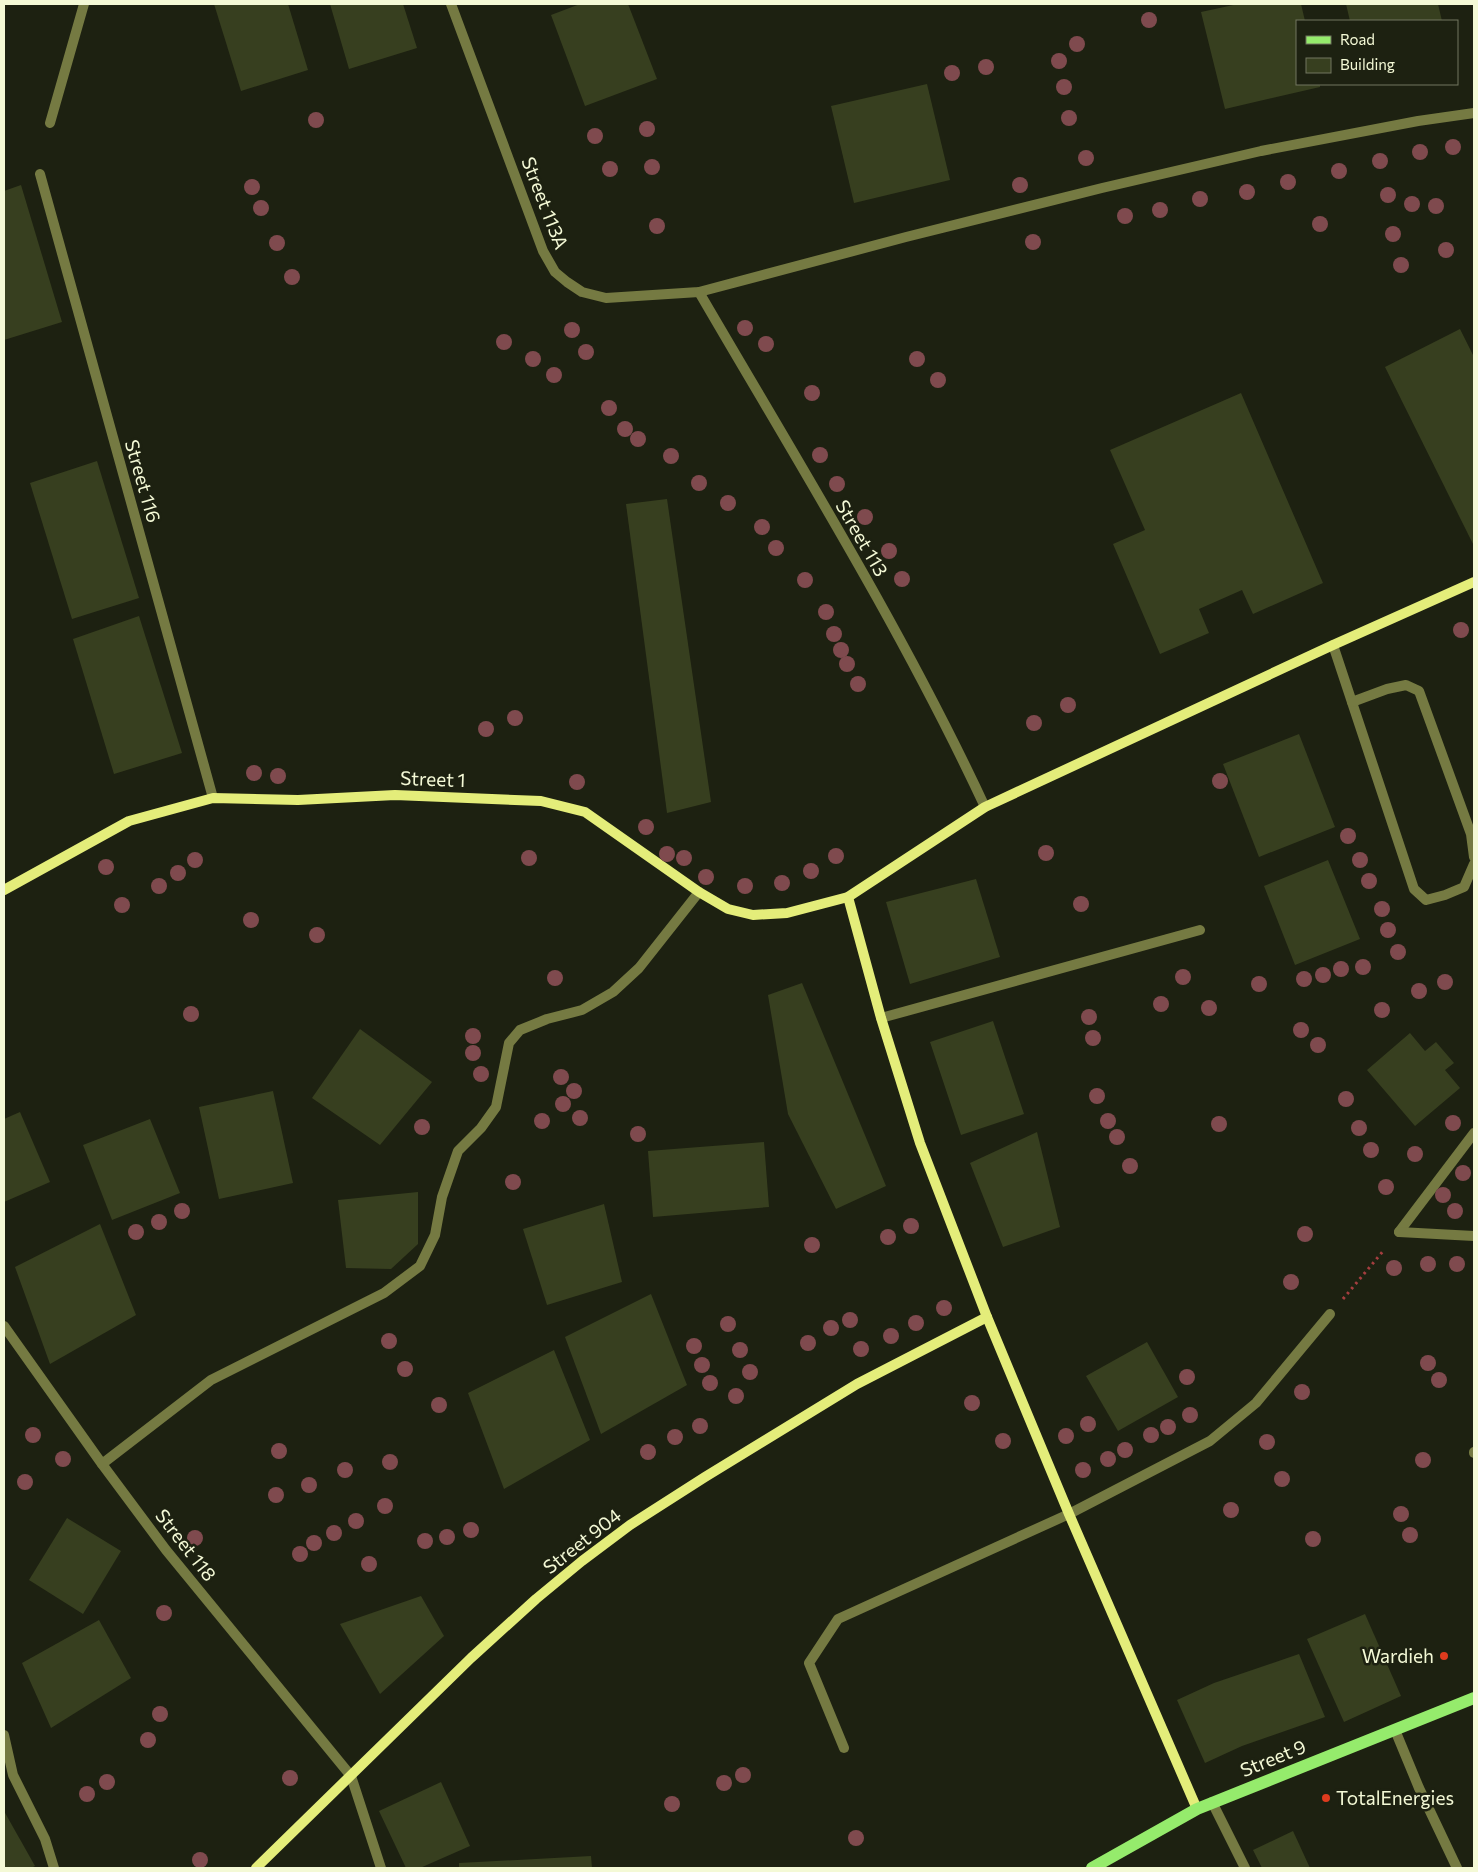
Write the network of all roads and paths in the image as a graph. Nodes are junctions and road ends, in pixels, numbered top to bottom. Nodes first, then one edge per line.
1 (84, 4) edge
2 (451, 4) edge
3 (1474, 113) edge
4 (50, 124) dead end
5 (40, 174) dead end
6 (699, 292) junction
7 (1474, 582) edge
8 (1333, 645) junction
9 (1352, 702) junction
10 (213, 798) junction
11 (985, 807) junction
12 (1474, 857) edge
13 (1474, 864) edge
14 (4, 890) edge
15 (699, 892) junction
16 (848, 897) junction
17 (1200, 930) dead end
18 (880, 1018) junction
19 (1474, 1133) edge
20 (1399, 1232) junction
21 (1474, 1236) edge
22 (1330, 1314) joint
23 (986, 1317) junction
24 (4, 1326) edge
25 (102, 1464) junction
26 (1069, 1514) junction
27 (1474, 1698) edge
28 (1395, 1730) junction
29 (4, 1735) edge
30 (844, 1748) dead end
31 (351, 1776) junction
32 (1212, 1802) junction
33 (1197, 1809) junction
34 (54, 1868) edge
35 (256, 1868) edge
36 (382, 1868) edge
37 (1092, 1868) edge
38 (1245, 1868) edge
39 (1457, 1868) edge

1 - 4 street
2 - 6 street, Street 113A
3 - 6 street, Street 113A
5 - 10 street, Street 116
6 - 11 street, Street 113
7 - 8 main road, Street 1
8 - 9 street
8 - 11 main road, Street 1
9 - 12 street
9 - 13 street
10 - 14 main road, Street 1
10 - 15 main road, Street 1
11 - 16 main road, Street 1
15 - 16 main road, Street 1
15 - 25 street
16 - 18 main road
17 - 18 street
18 - 23 main road
19 - 20 street
20 - 21 street
20 - 22 path
22 - 26 street
23 - 26 main road
23 - 31 main road, Street 904
24 - 25 street, Street 118
25 - 31 street, Street 118
26 - 30 street
26 - 33 main road
27 - 28 main road, Street 9
28 - 32 main road, Street 9
28 - 39 street
29 - 34 street
31 - 35 main road, Street 904
31 - 36 street
32 - 33 main road, Street 9
32 - 38 street
33 - 37 main road, Street 9

